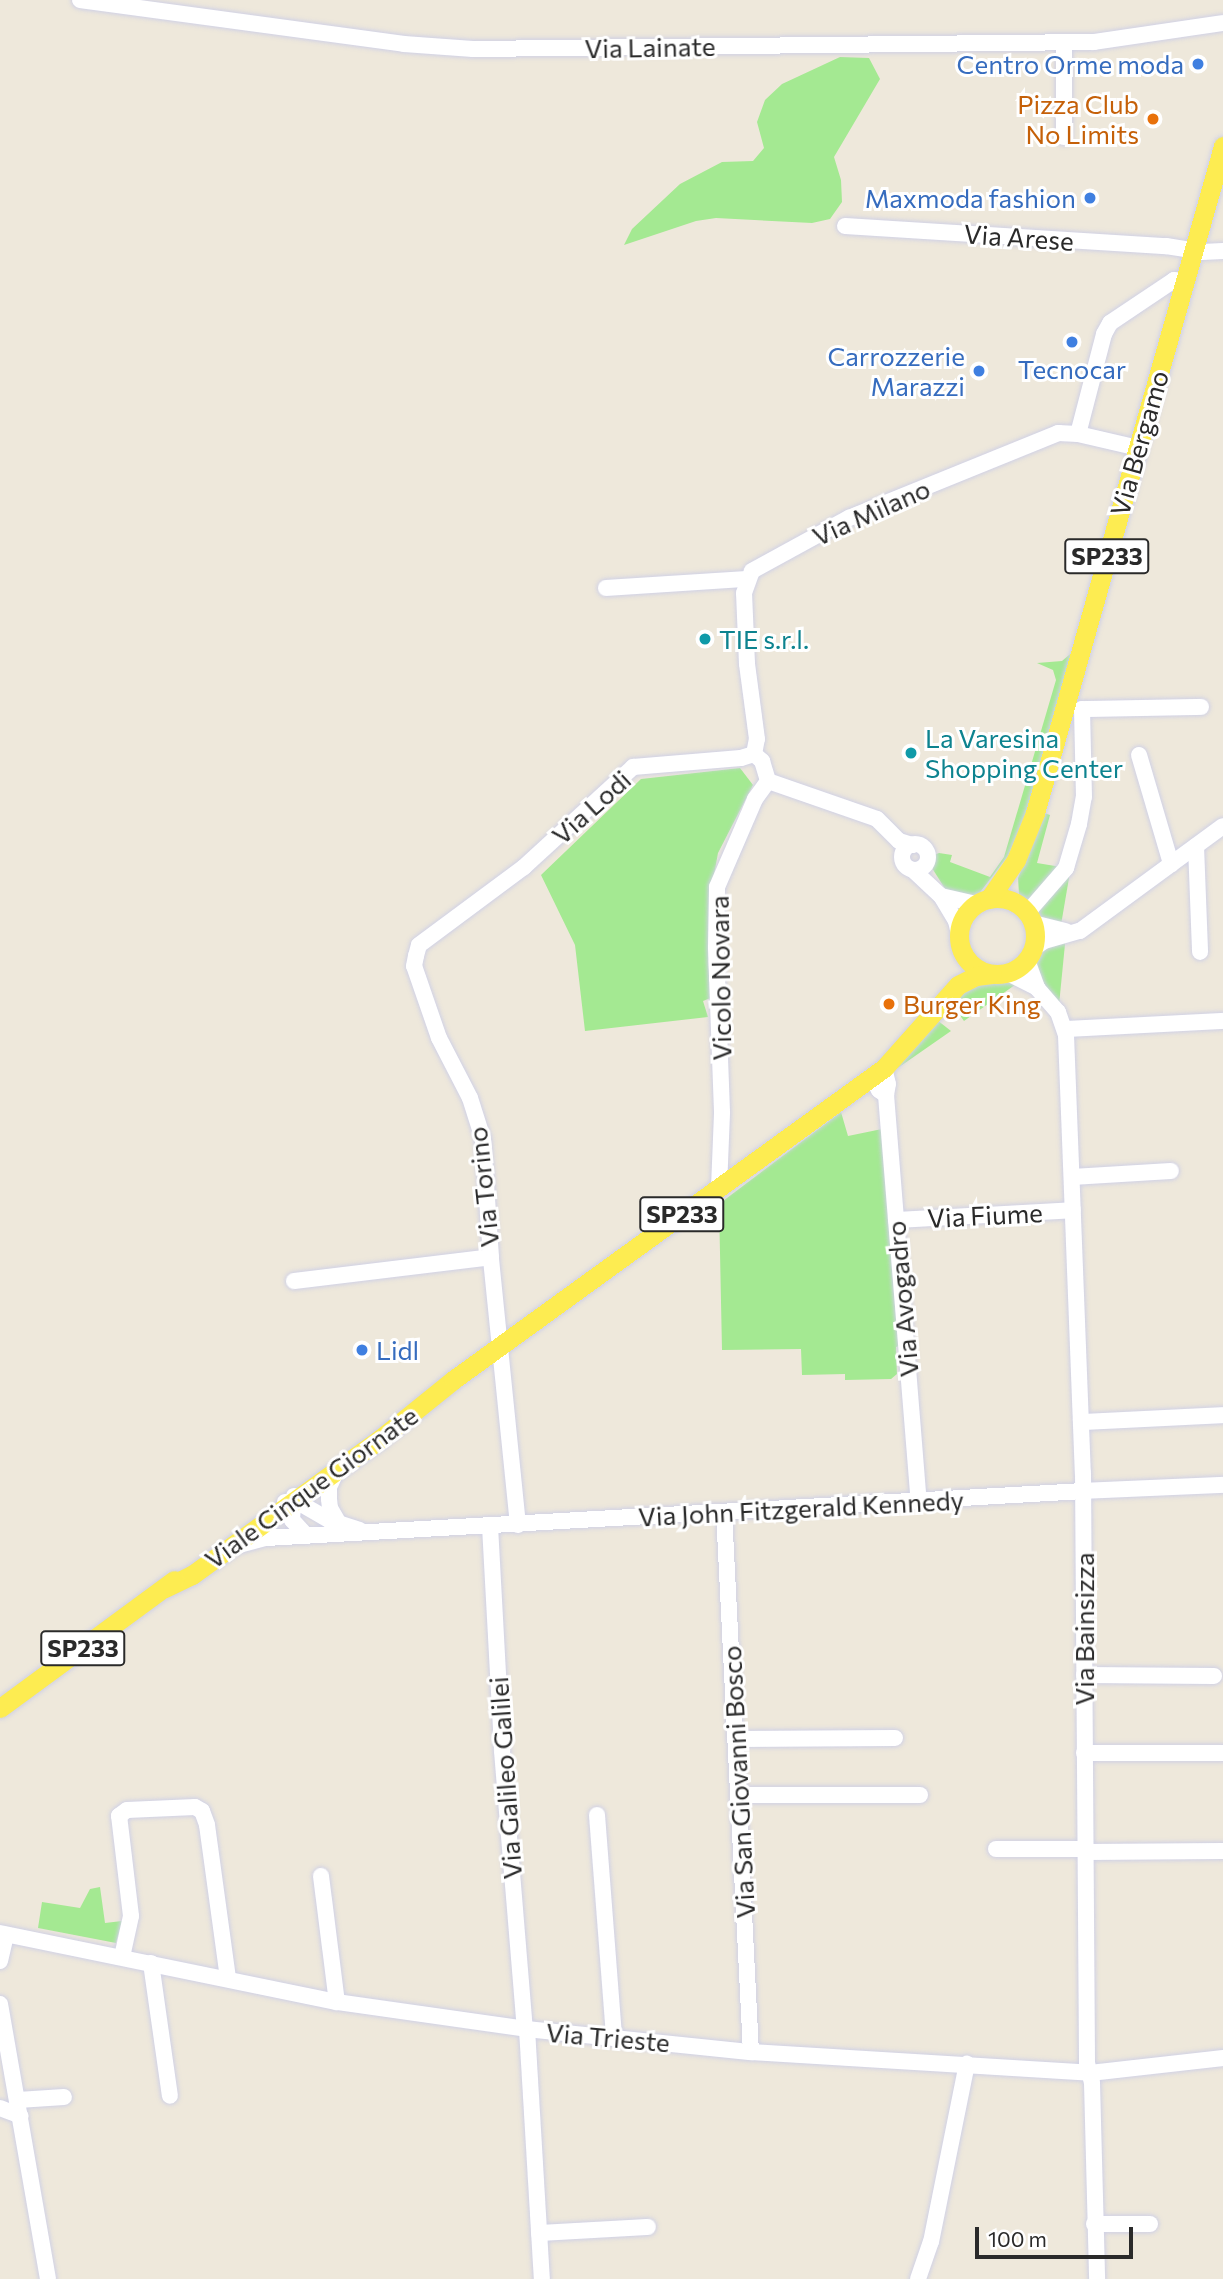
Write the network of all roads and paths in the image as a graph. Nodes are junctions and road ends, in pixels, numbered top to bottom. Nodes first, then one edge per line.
1 (80, 0) edge
2 (1223, 23) edge
3 (1064, 42) junction
4 (1064, 136) dead end
5 (1223, 146) edge
6 (845, 226) dead end
7 (1192, 251) junction
8 (1223, 251) edge
9 (1183, 281) junction
10 (1078, 434) junction
11 (1138, 448) junction
12 (747, 579) junction
13 (606, 588) dead end
14 (1201, 707) dead end
15 (754, 754) junction
16 (1139, 755) dead end
17 (768, 781) junction
18 (1223, 826) edge
19 (892, 835) junction
20 (912, 845) junction
21 (1196, 846) junction
22 (1016, 860) junction
23 (928, 861) junction
24 (1171, 864) junction
25 (908, 865) junction
26 (936, 890) junction
27 (983, 902) junction
28 (1027, 914) junction
29 (1091, 921) junction
30 (961, 944) junction
31 (1200, 952) dead end
32 (1030, 955) junction
33 (416, 956) joint
34 (1000, 973) junction
35 (1037, 988) junction
36 (1223, 1021) edge
37 (1065, 1029) junction
38 (908, 1045) junction
39 (878, 1072) junction
40 (1171, 1171) dead end
41 (1072, 1177) junction
42 (719, 1188) junction
43 (1073, 1210) junction
44 (896, 1220) junction
45 (491, 1257) junction
46 (294, 1282) dead end
47 (500, 1346) junction
48 (453, 1380) junction
49 (1223, 1415) edge
50 (1082, 1422) junction
51 (375, 1430) junction
52 (337, 1470) junction
53 (1223, 1486) edge
54 (1083, 1490) junction
55 (292, 1502) junction
56 (919, 1502) junction
57 (724, 1512) junction
58 (341, 1525) junction
59 (518, 1525) junction
60 (490, 1526) junction
61 (378, 1533) junction
62 (307, 1536) junction
63 (230, 1541) junction
64 (1084, 1675) junction
65 (1214, 1676) dead end
66 (0, 1708) edge
67 (895, 1738) dead end
68 (736, 1739) junction
69 (1084, 1753) junction
70 (1223, 1753) edge
71 (739, 1795) junction
72 (920, 1795) dead end
73 (597, 1815) dead end
74 (996, 1849) dead end
75 (1085, 1851) junction
76 (1223, 1851) edge
77 (321, 1876) dead end
78 (3, 1934) edge
79 (122, 1957) junction
80 (0, 1961) edge
81 (150, 1963) junction
82 (228, 1979) junction
83 (337, 2002) junction
84 (0, 2004) edge
85 (526, 2029) junction
86 (614, 2035) junction
87 (751, 2052) junction
88 (1223, 2058) edge
89 (967, 2064) junction
90 (1090, 2073) junction
91 (7, 2077) edge
92 (170, 2096) dead end
93 (64, 2097) dead end
94 (20, 2108) junction
95 (0, 2109) edge
96 (1094, 2224) junction
97 (1150, 2224) dead end
98 (648, 2227) dead end
99 (539, 2233) junction
100 (48, 2279) edge
101 (542, 2279) edge
102 (918, 2279) edge
103 (1097, 2279) edge

1 - 3 street, Via Lainate
2 - 3 street, Via Lainate
3 - 4 street
5 - 7 main road, Via Bergamo / SP233
6 - 7 street, Via Arese
7 - 8 street, Via Arese
7 - 9 main road, Via Bergamo / SP233
9 - 10 street
9 - 11 main road, Via Bergamo / SP233
10 - 11 street, Via Milano
10 - 12 street, Via Milano
11 - 22 main road, Via Bergamo / SP233
12 - 13 street
12 - 15 street
14 - 28 street
15 - 17 street
15 - 33 street, Via Lodi
16 - 24 street
17 - 19 street
17 - 42 street, Vicolo Novara
18 - 21 street
19 - 20 street
19 - 25 street
20 - 23 street
20 - 25 street
21 - 24 street
21 - 31 street
22 - 27 main road, Via Bergamo / SP233
22 - 28 main road, Via Bergamo / SP233
23 - 25 street
23 - 26 street
24 - 29 street
25 - 26 street
26 - 27 street
26 - 30 street
27 - 28 main road
27 - 30 main road, SP233
28 - 29 street
28 - 32 main road, SP233
29 - 32 street
30 - 34 main road
30 - 38 main road, Viale Cinque Giornate / SP233
32 - 34 main road, SP233
32 - 35 street, Via Bainsizza
33 - 45 street, Via Torino
34 - 35 street, Via Bainsizza
34 - 38 main road, Viale Cinque Giornate / SP233
35 - 37 street, Via Bainsizza
36 - 37 street
37 - 41 street, Via Bainsizza
38 - 39 main road, Viale Cinque Giornate / SP233
39 - 42 main road, Viale Cinque Giornate / SP233
39 - 44 street, Via Avogadro
40 - 41 street
41 - 43 street, Via Bainsizza
42 - 47 main road, Viale Cinque Giornate / SP233
43 - 44 street, Via Fiume
43 - 50 street, Via Bainsizza
44 - 56 street, Via Avogadro
45 - 46 street
45 - 47 street, Via Torino
47 - 48 main road, Viale Cinque Giornate / SP233
47 - 59 street, Via Torino
48 - 51 main road, Viale Cinque Giornate / SP233
48 - 52 main road, Viale Cinque Giornate / SP233
49 - 50 street
50 - 54 street, Via Bainsizza
51 - 55 street
51 - 63 main road, Viale Cinque Giornate / SP233
52 - 55 main road, Viale Cinque Giornate / SP233
52 - 58 street
53 - 54 street, Via John Fitzgerald Kennedy
54 - 56 street, Via John Fitzgerald Kennedy
54 - 64 street, Via Bainsizza
55 - 58 street, Via John Fitzgerald Kennedy
55 - 62 street
55 - 63 main road, Viale Cinque Giornate / SP233
56 - 57 street, Via John Fitzgerald Kennedy
57 - 59 street, Via John Fitzgerald Kennedy
57 - 68 street, Via San Giovanni Bosco
58 - 61 street, Via John Fitzgerald Kennedy
59 - 60 street, Via John Fitzgerald Kennedy
60 - 61 street, Via John Fitzgerald Kennedy
60 - 85 street, Via Galileo Galilei
61 - 62 street, Via John Fitzgerald Kennedy
62 - 63 street, Via John Fitzgerald Kennedy
63 - 66 main road, Viale Cinque Giornate / SP233
64 - 65 street
64 - 69 street, Via Bainsizza
67 - 68 street
68 - 71 street, Via San Giovanni Bosco
69 - 70 street
69 - 75 street, Via Bainsizza
71 - 72 street
71 - 87 street, Via San Giovanni Bosco
73 - 86 street
74 - 75 street
75 - 76 street
75 - 90 street, Via Bainsizza
77 - 83 street
78 - 79 street, Via Trieste
78 - 80 street
79 - 81 street, Via Trieste
79 - 82 street
81 - 82 street, Via Trieste
81 - 92 street
82 - 83 street, Via Trieste
83 - 85 street, Via Trieste
84 - 91 street
85 - 86 street, Via Trieste
85 - 99 street, Via Galileo Galilei
86 - 87 street, Via Trieste
87 - 89 street, Via Trieste
88 - 90 street, Via Trieste
89 - 90 street, Via Trieste
89 - 102 street
90 - 96 street, Via Bainsizza
91 - 94 street
93 - 94 street
94 - 95 street
94 - 100 street
96 - 97 street
96 - 103 street, Via Bainsizza
98 - 99 street
99 - 101 street, Via Galileo Galilei

